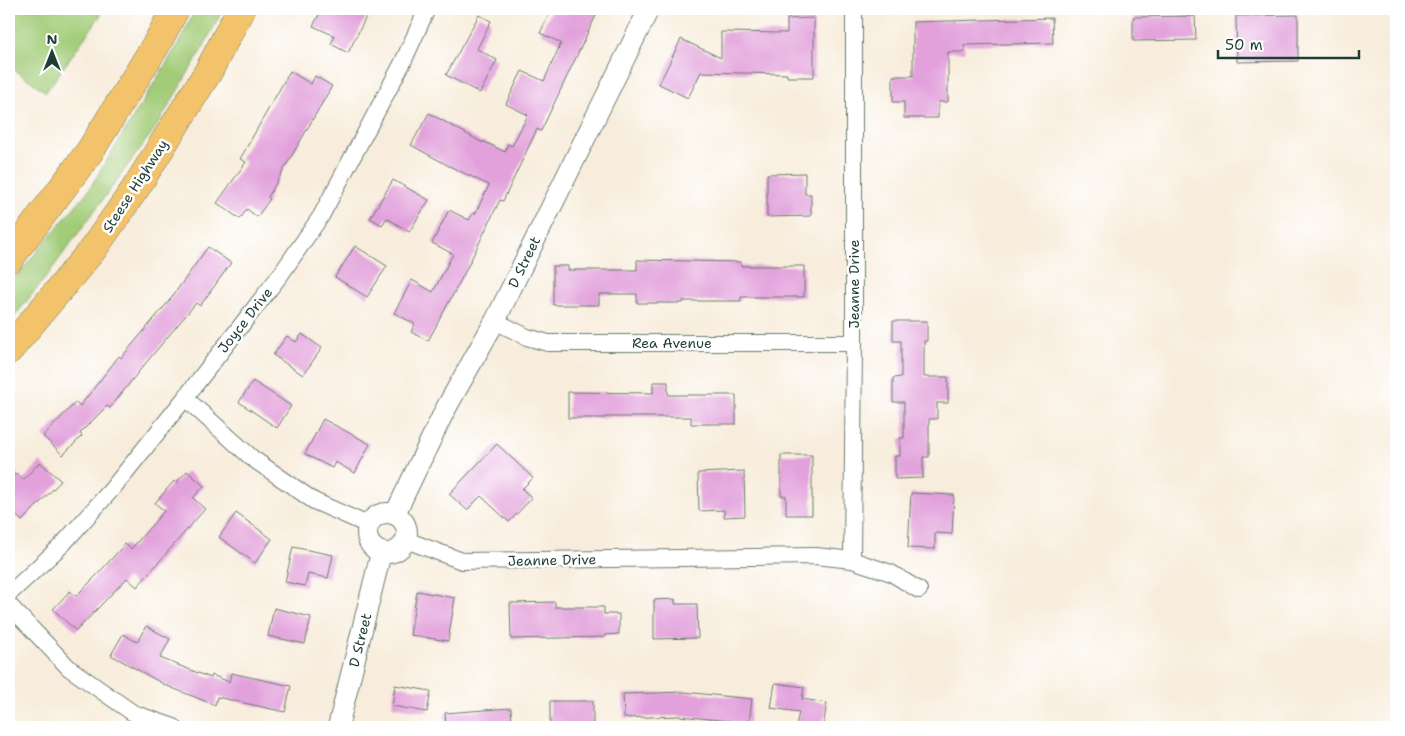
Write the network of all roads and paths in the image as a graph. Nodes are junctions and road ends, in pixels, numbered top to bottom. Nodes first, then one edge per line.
1 (175, 9) edge
2 (241, 9) edge
3 (427, 9) edge
4 (649, 9) edge
5 (854, 9) edge
6 (9, 259) edge
7 (495, 321) junction
8 (854, 343) junction
9 (9, 350) edge
10 (185, 398) junction
11 (395, 514) junction
12 (368, 526) junction
13 (406, 540) junction
14 (381, 553) junction
15 (852, 560) junction
16 (919, 590) dead end
17 (9, 594) edge
18 (9, 605) edge
19 (174, 727) edge
20 (338, 727) edge

1 - 6 highway
2 - 9 highway, Steese Highway
3 - 10 street, Joyce Drive
4 - 7 street, D Street
5 - 8 street, Jeanne Drive
7 - 8 street, Rea Avenue
7 - 11 street, D Street
8 - 15 street, Jeanne Drive
10 - 12 street
10 - 17 street, Joyce Drive
11 - 12 street
11 - 13 street
12 - 14 street
13 - 14 street
13 - 15 street, Jeanne Drive
14 - 20 street, D Street
15 - 16 street, Jeanne Drive
18 - 19 street

